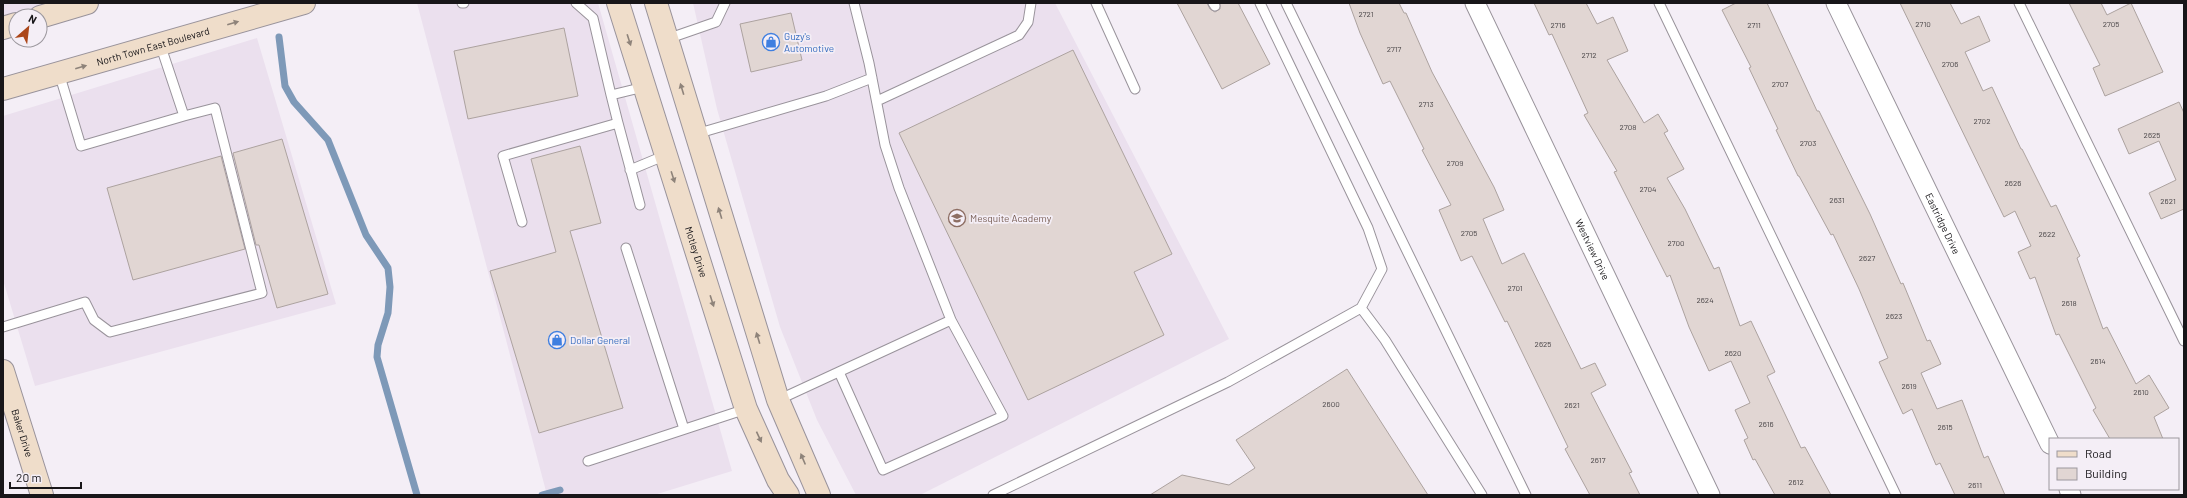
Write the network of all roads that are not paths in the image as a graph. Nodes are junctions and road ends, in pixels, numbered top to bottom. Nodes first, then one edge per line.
1 (88, 3) edge
2 (304, 3) edge
3 (576, 3) edge
4 (618, 3) edge
5 (656, 3) edge
6 (724, 3) edge
7 (854, 3) edge
8 (1031, 3) edge
9 (1096, 3) edge
10 (1260, 3) edge
11 (1286, 3) edge
12 (1475, 3) edge
13 (1659, 3) edge
14 (1836, 3) edge
15 (2019, 3) edge
16 (48, 10) edge
17 (667, 39) junction
18 (160, 44) junction
19 (58, 73) junction
20 (872, 78) junction
21 (644, 87) junction
22 (3, 89) edge
23 (1135, 89) dead end
24 (611, 95) junction
25 (877, 101) junction
26 (184, 116) junction
27 (618, 123) junction
28 (695, 134) junction
29 (666, 156) junction
30 (630, 170) junction
31 (640, 205) dead end
32 (522, 222) dead end
33 (626, 248) dead end
34 (1361, 308) junction
35 (951, 320) junction
36 (3, 327) edge
37 (2184, 341) edge
38 (3, 371) edge
39 (839, 372) junction
40 (778, 400) junction
41 (746, 409) junction
42 (684, 429) junction
43 (2049, 442) edge
44 (588, 461) dead end
45 (42, 495) edge
46 (788, 495) edge
47 (819, 495) edge
48 (993, 495) edge
49 (1482, 495) edge
50 (1526, 495) edge
51 (1710, 495) edge
52 (1896, 495) edge

1 - 16 main road
18 -> 2 main road, North Town East Boulevard
3 - 24 lane
4 -> 21 main road, Motley Drive
5 - 17 main road
6 - 17 lane
7 - 20 lane
8 - 25 lane
9 - 23 lane
10 - 34 lane
11 - 50 lane
12 - 51 street, Westview Drive
13 - 52 lane
14 - 43 street, Eastridge Drive
15 - 37 lane
28 -> 17 main road
19 -> 18 main road, North Town East Boulevard
18 - 26 lane
19 - 22 main road, North Town East Boulevard
19 - 26 lane
20 - 25 lane
20 - 28 lane
21 - 24 lane
21 - 29 main road, Motley Drive
24 - 27 lane
25 - 35 lane
26 - 36 lane
27 - 30 lane
27 - 32 lane
40 -> 28 main road
29 - 30 lane
29 -> 41 main road, Motley Drive
30 - 31 lane
33 - 42 lane
34 - 48 lane
34 - 49 lane
35 - 39 lane
35 - 39 lane
38 - 45 main road, Baker Drive
39 - 40 lane
40 - 41 main road
47 -> 40 main road
41 - 42 lane
41 -> 46 main road, Motley Drive
42 - 44 lane

